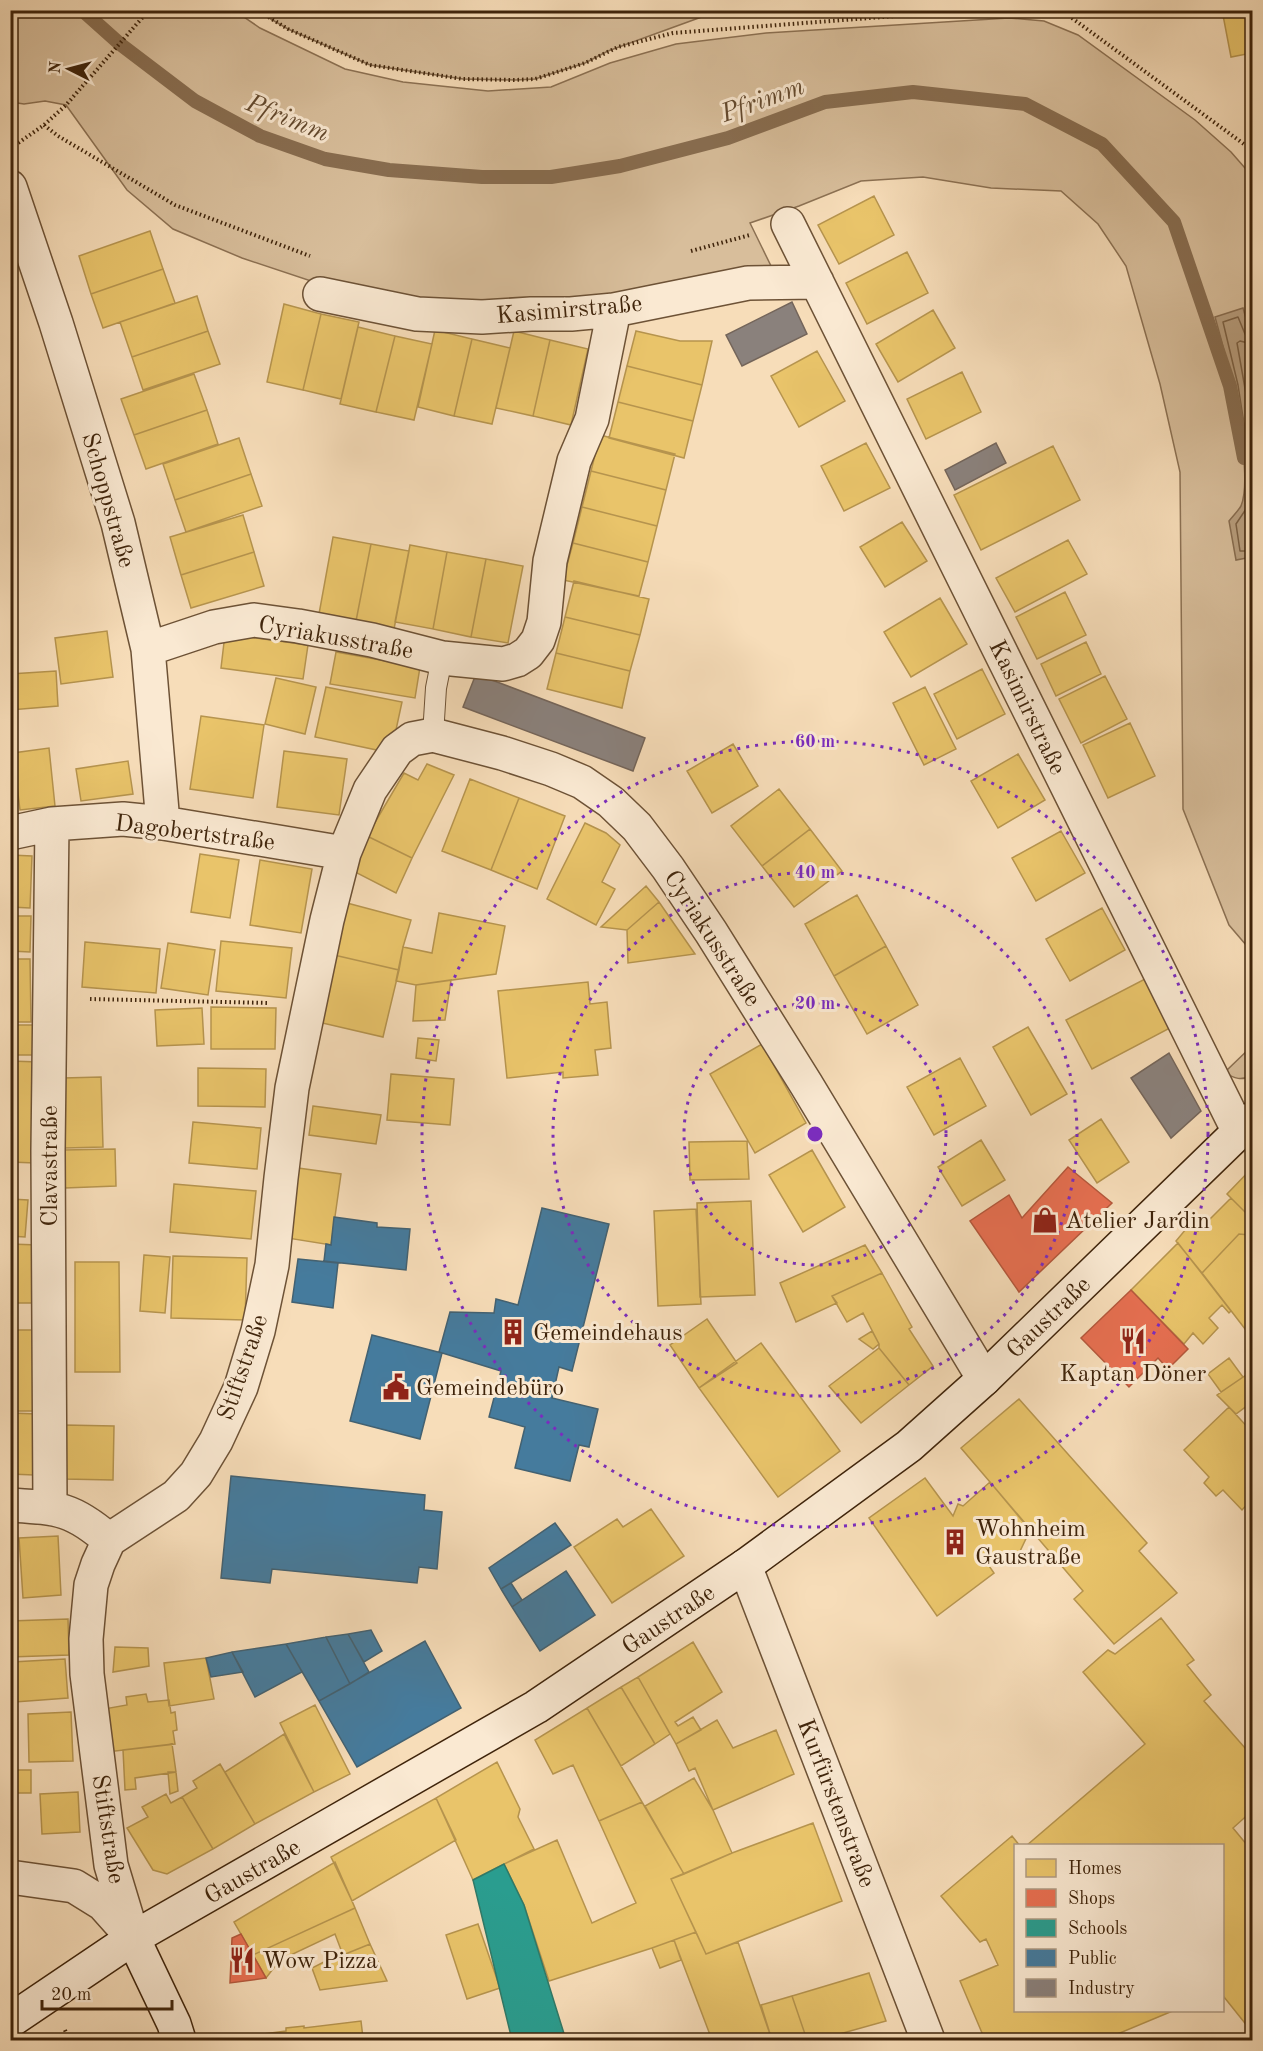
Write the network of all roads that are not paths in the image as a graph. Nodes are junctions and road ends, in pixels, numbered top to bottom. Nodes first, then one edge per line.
1 (10, 187) edge
2 (788, 224) road end
3 (817, 282) junction
4 (320, 294) dead end
5 (614, 310) junction
6 (148, 649) junction
7 (442, 658) junction
8 (433, 735) junction
9 (163, 823) junction
10 (52, 824) junction
11 (10, 833) edge
12 (344, 853) junction
13 (1246, 1126) edge
14 (984, 1379) junction
15 (10, 1505) edge
16 (50, 1507) junction
17 (109, 1540) junction
18 (745, 1566) junction
19 (10, 1877) edge
20 (133, 1938) junction
21 (10, 2021) edge
22 (179, 2040) edge
23 (928, 2040) edge

1 - 6 street, Schoppstraße
2 - 3 street, Kasimirstraße
3 - 5 street, Kasimirstraße
3 - 13 street, Kasimirstraße
4 - 5 street, Kasimirstraße
5 - 7 street, Cyriakusstraße
6 - 7 street, Cyriakusstraße
6 - 9 street, Schoppstraße
7 - 8 lane
8 - 12 street
8 - 14 street, Cyriakusstraße
9 - 10 street, Dagobertstraße
9 - 12 street, Dagobertstraße
10 - 11 street, Dagobertstraße
10 - 16 street, Clavastraße
12 - 17 street, Stiftstraße
13 - 14 street, Gaustraße
14 - 18 street, Gaustraße
15 - 16 street
16 - 17 street
17 - 20 street, Stiftstraße
18 - 20 street, Gaustraße
18 - 23 street, Kurfürstenstraße
19 - 20 street
20 - 21 street, Gaustraße
20 - 22 street

